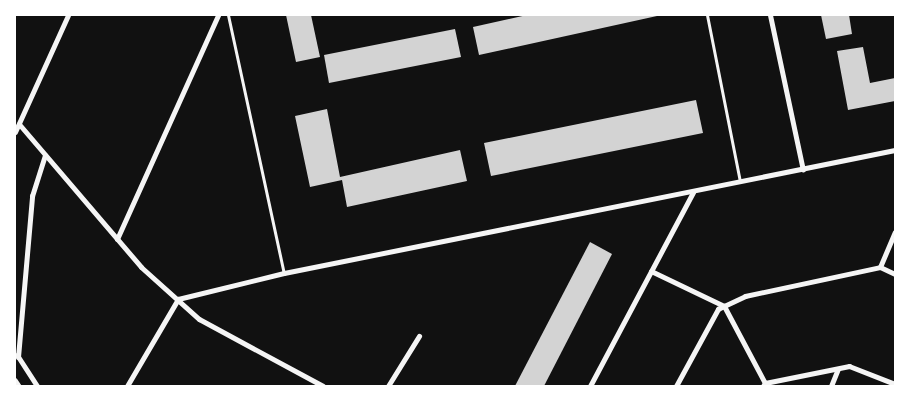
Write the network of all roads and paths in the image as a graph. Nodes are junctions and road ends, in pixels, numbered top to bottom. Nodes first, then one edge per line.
1 (68, 15) edge
2 (210, 15) edge
3 (228, 15) edge
4 (707, 15) edge
5 (770, 15) edge
6 (218, 17) edge
7 (19, 124) junction
8 (15, 132) edge
9 (895, 150) edge
10 (44, 155) junction
11 (803, 170) junction
12 (740, 182) junction
13 (693, 192) junction
14 (895, 232) edge
15 (117, 239) junction
16 (880, 267) junction
17 (651, 271) junction
18 (284, 272) junction
19 (895, 274) edge
20 (178, 300) junction
21 (724, 306) junction
22 (419, 336) dead end
23 (16, 355) edge
24 (838, 369) junction
25 (15, 380) edge
26 (764, 384) edge
27 (895, 384) edge
28 (19, 386) edge
29 (37, 386) edge
30 (127, 386) edge
31 (323, 386) edge
32 (388, 386) edge
33 (590, 386) edge
34 (676, 386) edge
35 (831, 386) edge

1 - 7 street
2 - 6 street
3 - 18 lane
4 - 12 lane
5 - 11 street
6 - 15 street
7 - 8 street
7 - 10 street
9 - 11 street
10 - 15 street
10 - 23 street
11 - 12 street
12 - 13 street
13 - 17 street
13 - 18 street
14 - 16 street
15 - 20 street
16 - 19 street
16 - 21 street
17 - 21 street
17 - 33 street
18 - 20 street
20 - 30 street
20 - 31 street
21 - 26 street
21 - 34 street
22 - 32 street
23 - 29 street
24 - 26 street
24 - 27 street
24 - 35 street
25 - 28 street

